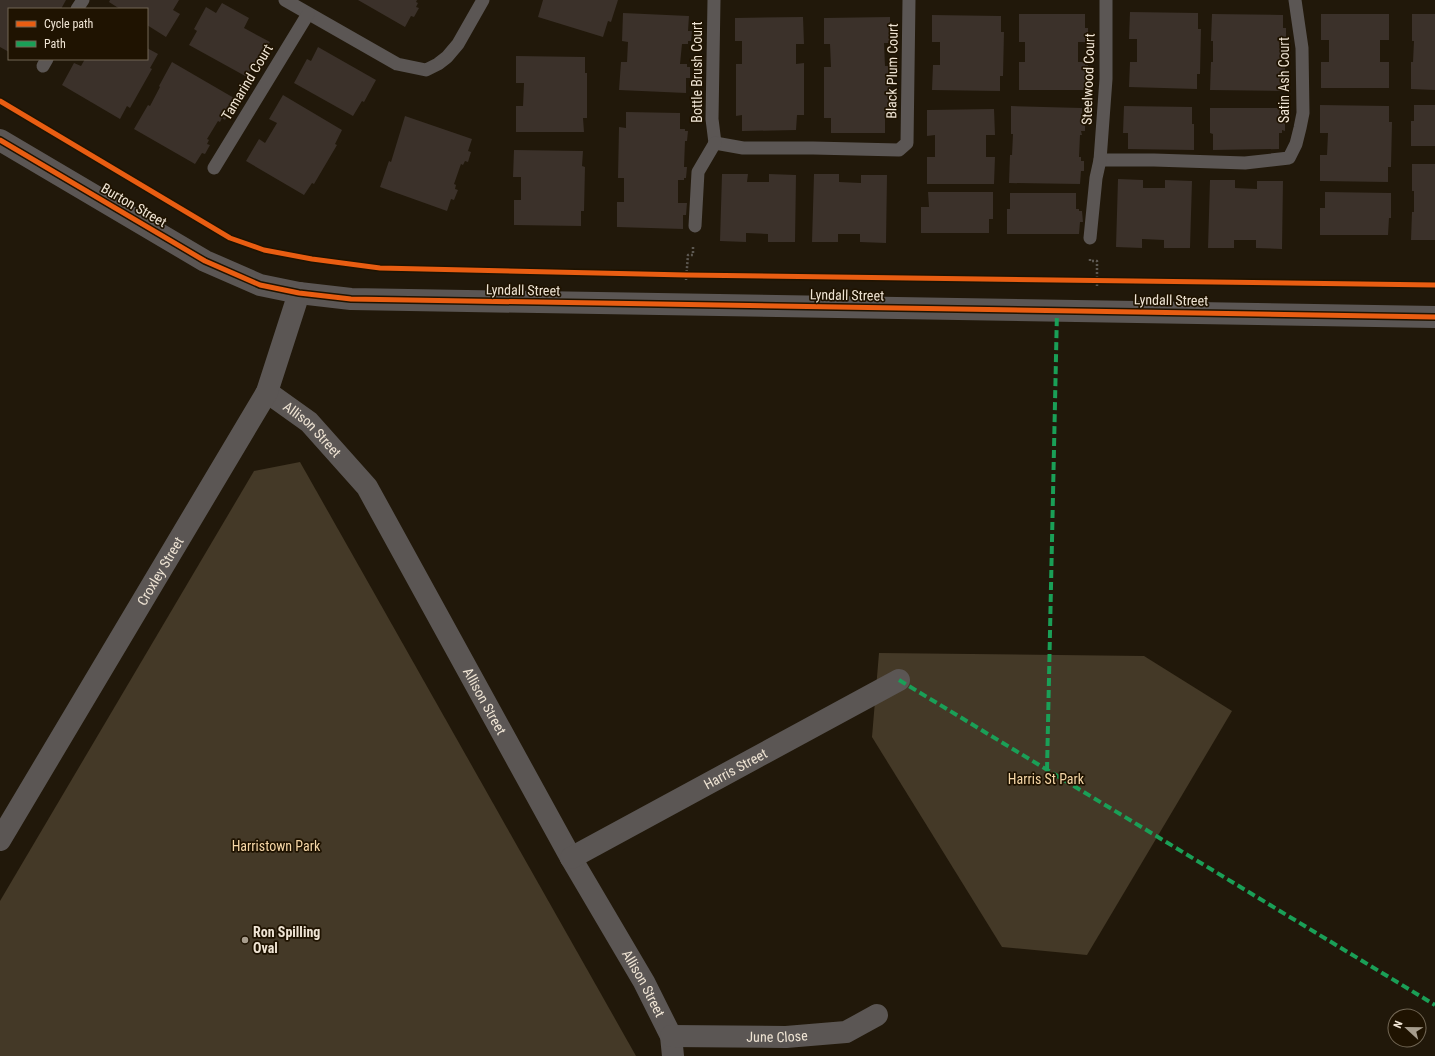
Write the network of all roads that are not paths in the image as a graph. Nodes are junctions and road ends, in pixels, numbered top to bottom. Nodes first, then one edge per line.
1 (285, 0) edge
2 (483, 0) edge
3 (714, 0) edge
4 (909, 0) edge
5 (1106, 0) edge
6 (1295, 0) edge
7 (308, 14) junction
8 (0, 141) edge
9 (715, 143) junction
10 (1100, 160) junction
11 (214, 168) dead end
12 (695, 226) road end
13 (1090, 238) road end
14 (260, 285) joint
15 (299, 292) junction
16 (1435, 317) edge
17 (267, 392) junction
18 (899, 680) dead end
19 (0, 840) edge
20 (571, 858) junction
21 (877, 1014) dead end
22 (672, 1046) edge

1 - 7 lane
2 - 7 lane
3 - 9 lane, Bottle Brush Court
4 - 9 lane, Black Plum Court
5 - 10 lane, Steelwood Court
6 - 10 lane, Satin Ash Court
7 - 11 lane, Tamarind Court
8 - 14 street, Burton Street
9 - 12 lane
10 - 13 lane, Steelwood Court
14 - 15 street, Lyndall Street
15 - 16 street, Lyndall Street
15 - 17 street, Croxley Street
17 - 19 street, Croxley Street
17 - 20 street, Allison Street
18 - 20 street, Harris Street
20 - 22 street, Allison Street
21 - 22 street, June Close

